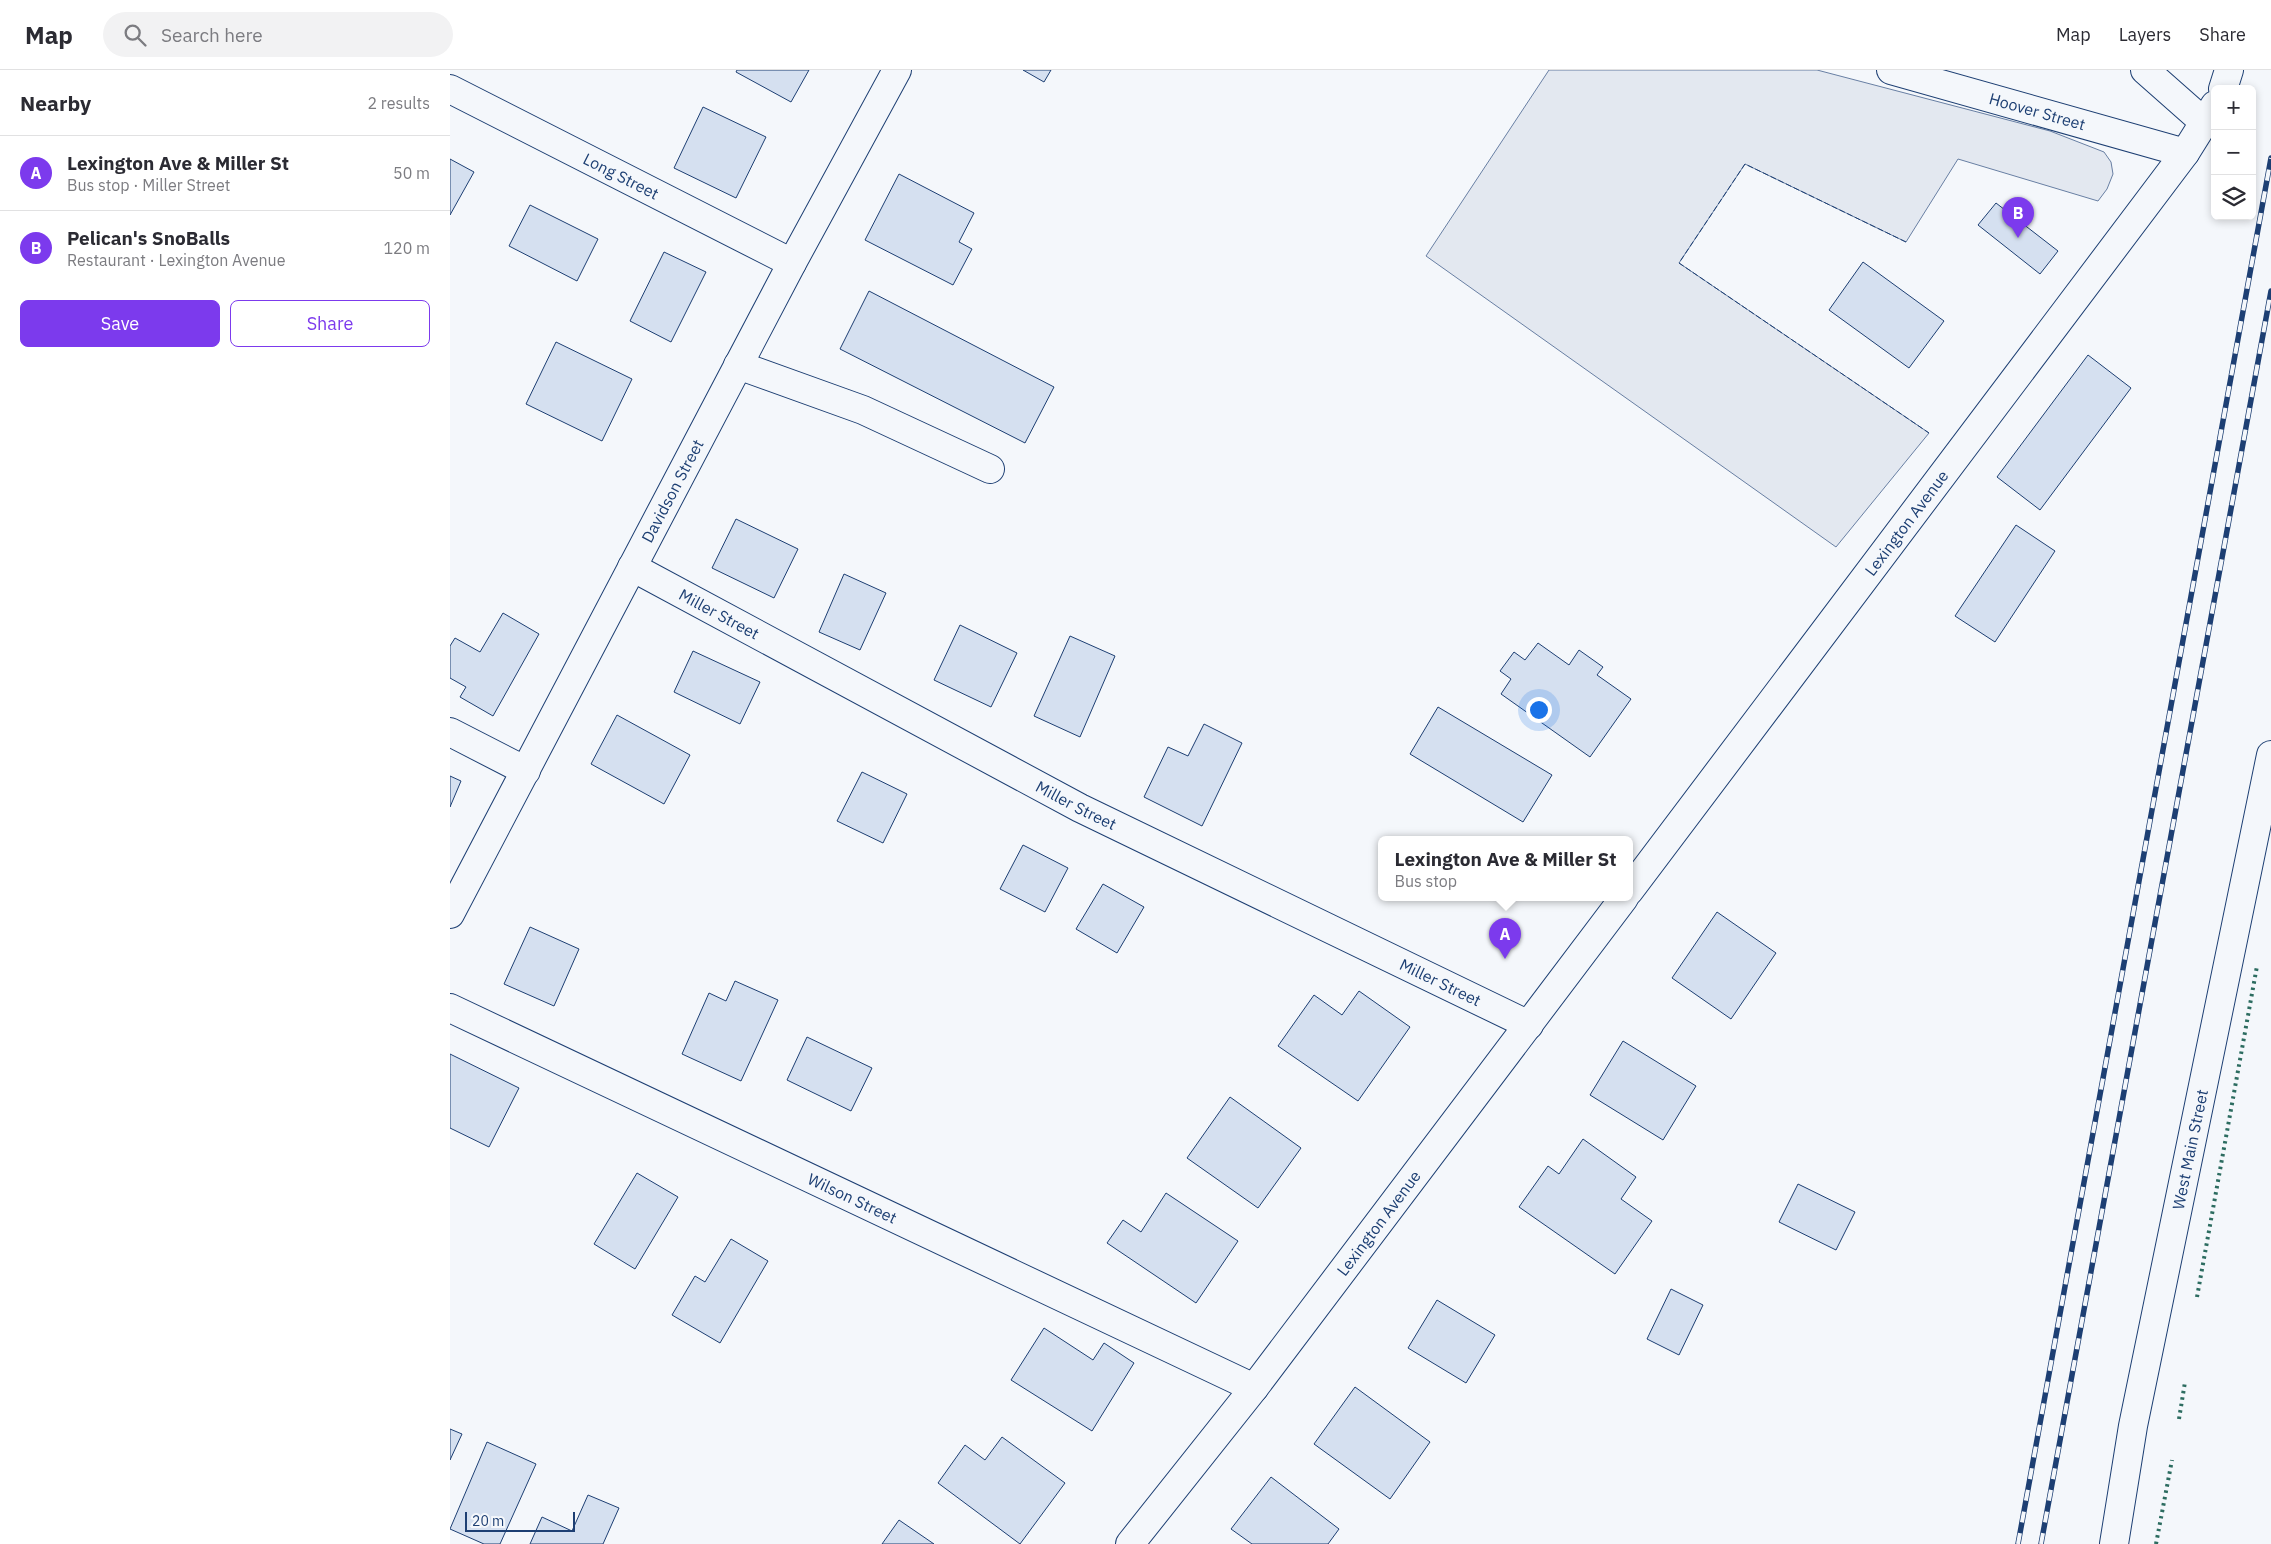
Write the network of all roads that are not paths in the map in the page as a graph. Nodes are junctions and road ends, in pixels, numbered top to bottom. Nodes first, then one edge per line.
1 (897, 70) edge
2 (1891, 70) edge
3 (2145, 70) edge
4 (2229, 70) edge
5 (2224, 85) edge
6 (450, 89) edge
7 (2210, 114) edge
8 (2185, 153) junction
9 (792, 264) junction
10 (738, 365) junction
11 (990, 469) dead end
12 (632, 567) junction
13 (450, 732) edge
14 (2271, 755) edge
15 (526, 771) junction
16 (2265, 845) edge
17 (1633, 886) edge
18 (1622, 901) edge
19 (450, 914) edge
20 (450, 1008) edge
21 (1529, 1025) junction
22 (1254, 1388) junction
23 (1130, 1544) edge
24 (2114, 1544) edge

1 - 9 street, Davidson Street
2 - 8 street, Hoover Street
3 - 7 street
4 - 5 street
6 - 9 street, Long Street
7 - 8 street
8 - 17 street, Lexington Avenue
9 - 10 street, Davidson Street
10 - 11 street
10 - 12 street, Davidson Street
12 - 15 street, Davidson Street
12 - 21 street, Miller Street
13 - 15 street
14 - 16 street, West Main Street
15 - 19 street, Davidson Street
16 - 24 street, West Main Street
18 - 21 street, Lexington Avenue
20 - 22 street, Wilson Street
21 - 22 street, Lexington Avenue
22 - 23 street, Lexington Avenue

